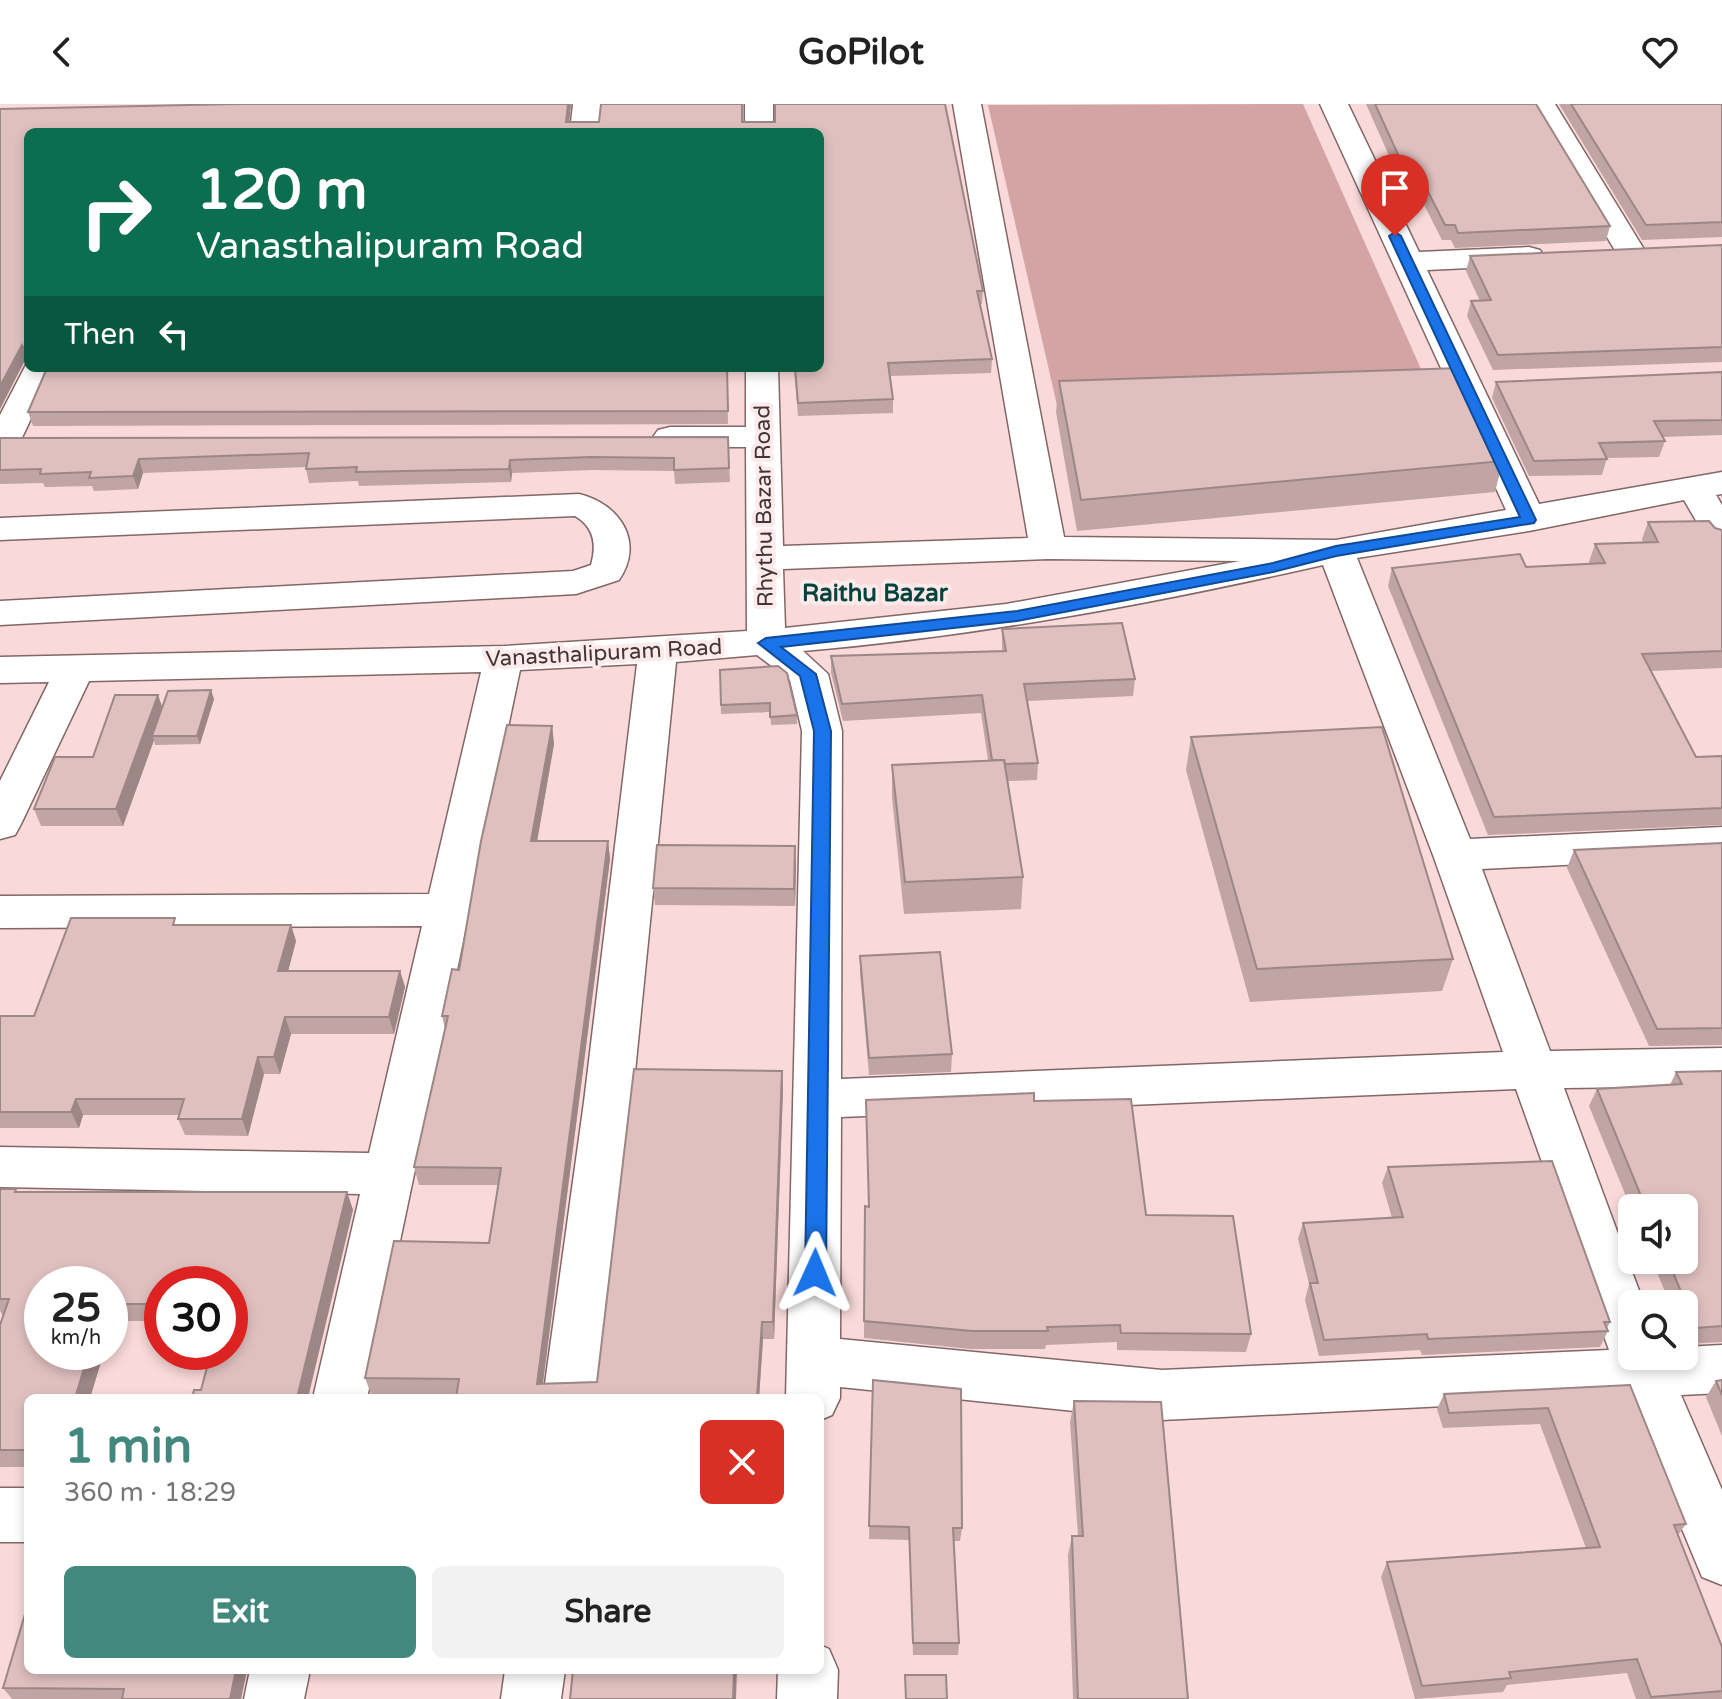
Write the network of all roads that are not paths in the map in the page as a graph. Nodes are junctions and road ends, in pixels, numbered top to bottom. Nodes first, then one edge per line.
1 (587, 104) edge
2 (759, 104) edge
3 (967, 104) edge
4 (1334, 104) edge
5 (1541, 104) edge
6 (584, 128) edge
7 (759, 128) edge
8 (1661, 250) edge
9 (1630, 251) junction
10 (1598, 252) edge
11 (1550, 255) edge
12 (1407, 262) junction
13 (38, 372) edge
14 (762, 372) edge
15 (637, 437) edge
16 (763, 437) junction
17 (15, 439) edge
18 (1708, 486) edge
19 (1529, 520) junction
20 (0, 529) edge
21 (1722, 535) edge
22 (1048, 548) junction
23 (1336, 551) junction
24 (765, 558) junction
25 (0, 613) edge
26 (766, 643) junction
27 (658, 652) junction
28 (503, 660) junction
29 (75, 669) junction
30 (0, 670) edge
31 (0, 824) edge
32 (1722, 842) edge
33 (1455, 855) junction
34 (448, 910) junction
35 (0, 912) edge
36 (1722, 1067) edge
37 (1530, 1070) junction
38 (819, 1099) junction
39 (0, 1167) edge
40 (389, 1174) junction
41 (1618, 1304) edge
42 (1618, 1359) edge
43 (1698, 1366) edge
44 (1722, 1369) edge
45 (1643, 1370) edge
46 (813, 1379) edge
47 (341, 1394) edge
48 (571, 1394) edge
49 (0, 1515) edge
50 (24, 1515) edge
51 (1722, 1557) edge
52 (279, 1674) edge
53 (534, 1674) edge
54 (808, 1674) edge
55 (274, 1699) edge
56 (531, 1699) edge
57 (807, 1699) edge

1 - 6 street
2 - 7 street
3 - 22 street
4 - 12 street
5 - 9 street
8 - 9 street
9 - 10 street
11 - 12 street
12 - 19 street
13 - 17 street
14 - 16 street, Rhythu Bazar Road
15 - 16 street
16 - 24 street, Rhythu Bazar Road
18 - 19 street, Vanasthalipuram Road
18 - 21 street
19 - 23 street, Vanasthalipuram Road
20 - 25 street
22 - 23 street
22 - 24 street
23 - 26 street, Vanasthalipuram Road
23 - 33 street
24 - 26 street, Rhythu Bazar Road
26 - 27 street, Vanasthalipuram Road
26 - 38 street
27 - 28 street, Vanasthalipuram Road
27 - 48 street
28 - 29 street, Vanasthalipuram Road
28 - 34 street
29 - 30 street, Vanasthalipuram Road
29 - 31 street
32 - 33 street
33 - 37 street
34 - 35 street
34 - 40 street
36 - 37 street
37 - 38 street
37 - 41 street
38 - 46 street
39 - 40 street
40 - 47 street
42 - 46 street
43 - 44 street
45 - 51 street
49 - 50 street
52 - 55 street
53 - 56 street
54 - 57 street

